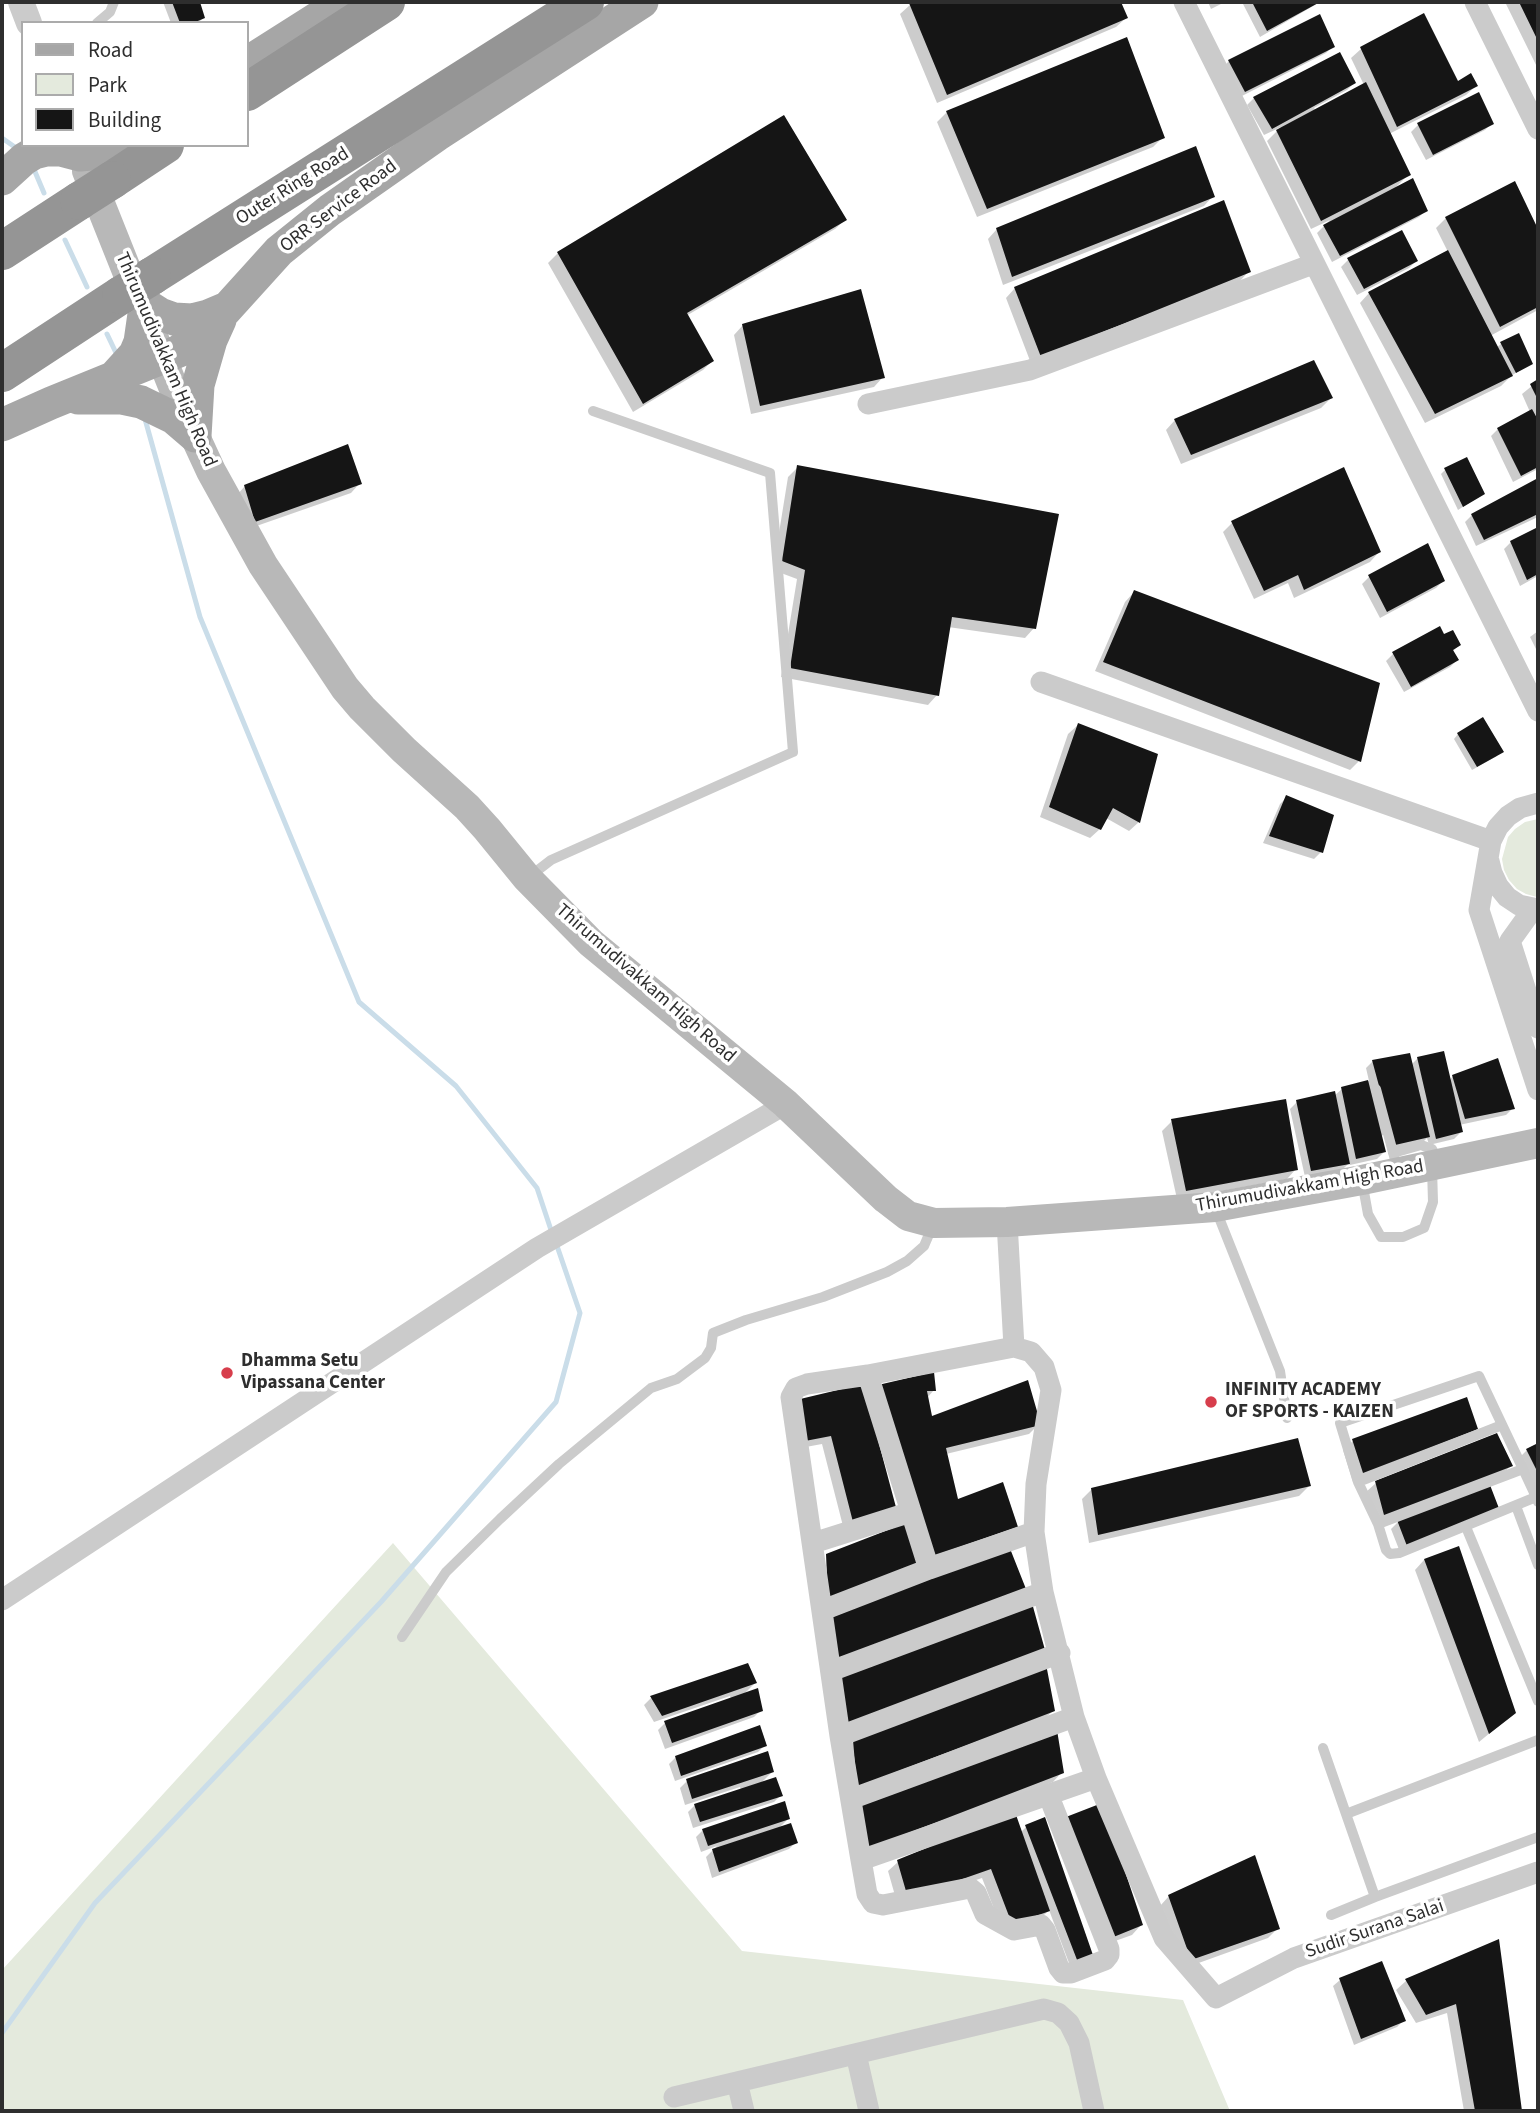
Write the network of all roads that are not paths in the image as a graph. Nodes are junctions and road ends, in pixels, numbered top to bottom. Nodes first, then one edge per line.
1 (21, 2) edge
2 (114, 2) edge
3 (343, 2) edge
4 (386, 2) edge
5 (585, 2) edge
6 (642, 2) edge
7 (1184, 2) edge
8 (1475, 2) edge
9 (28, 21) edge
10 (99, 21) edge
11 (248, 63) edge
12 (248, 91) edge
13 (1538, 128) edge
14 (159, 147) edge
15 (78, 150) edge
16 (19, 161) edge
17 (113, 163) edge
18 (2, 251) edge
19 (1314, 264) junction
20 (139, 296) junction
21 (226, 311) junction
22 (161, 358) junction
23 (2, 373) edge
24 (112, 379) junction
25 (51, 403) junction
26 (868, 404) dead end
27 (593, 411) dead end
28 (2, 425) edge
29 (195, 436) junction
30 (1041, 682) dead end
31 (1538, 710) edge
32 (1538, 803) edge
33 (1490, 850) junction
34 (527, 878) junction
35 (1536, 909) edge
36 (1538, 1028) edge
37 (1376, 1089) dead end
38 (1538, 1090) edge
39 (786, 1104) junction
40 (1538, 1143) edge
41 (1396, 1162) junction
42 (1435, 1165) junction
43 (1362, 1180) junction
44 (1214, 1207) junction
45 (1007, 1222) junction
46 (934, 1223) junction
47 (1014, 1347) junction
48 (868, 1375) junction
49 (1287, 1418) dead end
50 (1502, 1425) junction
51 (1522, 1469) junction
52 (1359, 1482) junction
53 (1537, 1500) edge
54 (1516, 1506) junction
55 (911, 1512) junction
56 (1378, 1524) junction
57 (1466, 1527) junction
58 (1034, 1532) junction
59 (813, 1543) junction
60 (1538, 1565) edge
61 (929, 1569) junction
62 (1043, 1592) junction
63 (2, 1600) edge
64 (823, 1610) junction
65 (402, 1637) dead end
66 (1060, 1653) junction
67 (831, 1671) junction
68 (1538, 1701) edge
69 (1074, 1717) junction
70 (840, 1736) junction
71 (1538, 1740) edge
72 (1323, 1748) dead end
73 (1096, 1778) junction
74 (1048, 1794) junction
75 (851, 1799) junction
76 (1346, 1814) junction
77 (1538, 1837) edge
78 (861, 1860) junction
79 (1538, 1872) edge
80 (1375, 1897) junction
81 (1331, 1915) dead end
82 (856, 2054) junction
83 (737, 2082) junction
84 (674, 2097) dead end
85 (744, 2111) edge
86 (869, 2111) edge
87 (1094, 2111) edge

1 - 9 street
2 - 10 lane
3 - 11 main road
4 - 12 highway
5 - 20 highway, Outer Ring Road
6 - 21 main road, ORR Service Road
7 - 19 street
8 - 13 street
14 - 17 highway
15 - 16 main road
15 - 17 main road
15 - 20 main road, Thirumudivakkam High Road
17 - 18 highway, bridge
19 - 26 street
19 - 31 street
20 - 21 main road
20 - 22 main road, Thirumudivakkam High Road
20 - 23 highway, Outer Ring Road
20 - 24 main road
21 - 22 main road, ORR Service Road
21 - 29 main road
22 - 24 main road, ORR Service Road
22 - 29 main road, Thirumudivakkam High Road
24 - 25 main road, ORR Service Road
25 - 28 main road, ORR Service Road
25 - 29 main road
27 - 34 lane
29 - 34 main road, Thirumudivakkam High Road
30 - 33 street
32 - 33 street
33 - 35 street
33 - 38 street
34 - 39 main road, Thirumudivakkam High Road
35 - 36 street
37 - 41 lane
39 - 46 main road, Thirumudivakkam High Road
39 - 63 street
40 - 42 main road, Thirumudivakkam High Road
41 - 42 main road, Thirumudivakkam High Road
41 - 43 main road, Thirumudivakkam High Road
42 - 43 lane
43 - 44 main road, Thirumudivakkam High Road
44 - 45 main road, Thirumudivakkam High Road
44 - 49 lane
45 - 46 main road, Thirumudivakkam High Road
45 - 47 street
46 - 65 lane
47 - 48 street
47 - 58 street
48 - 55 street
48 - 59 street
50 - 51 lane
50 - 52 lane
50 - 52 lane
51 - 53 lane
51 - 56 lane
52 - 56 lane
53 - 54 lane
54 - 57 lane
54 - 60 lane
55 - 59 street
55 - 61 street
56 - 57 lane
57 - 68 lane
58 - 61 street
58 - 62 street
59 - 64 street
61 - 64 street
62 - 66 street
62 - 67 street
64 - 67 street
66 - 69 street
66 - 70 street
67 - 70 street
69 - 73 street
69 - 75 street
70 - 75 street
71 - 76 lane
72 - 76 lane
73 - 74 street
73 - 79 street, Sudir Surana Salai
74 - 78 street
74 - 78 street
75 - 78 street
76 - 80 lane
77 - 80 lane
80 - 81 lane
82 - 83 street
82 - 86 street
82 - 87 street
83 - 84 street
83 - 85 street

